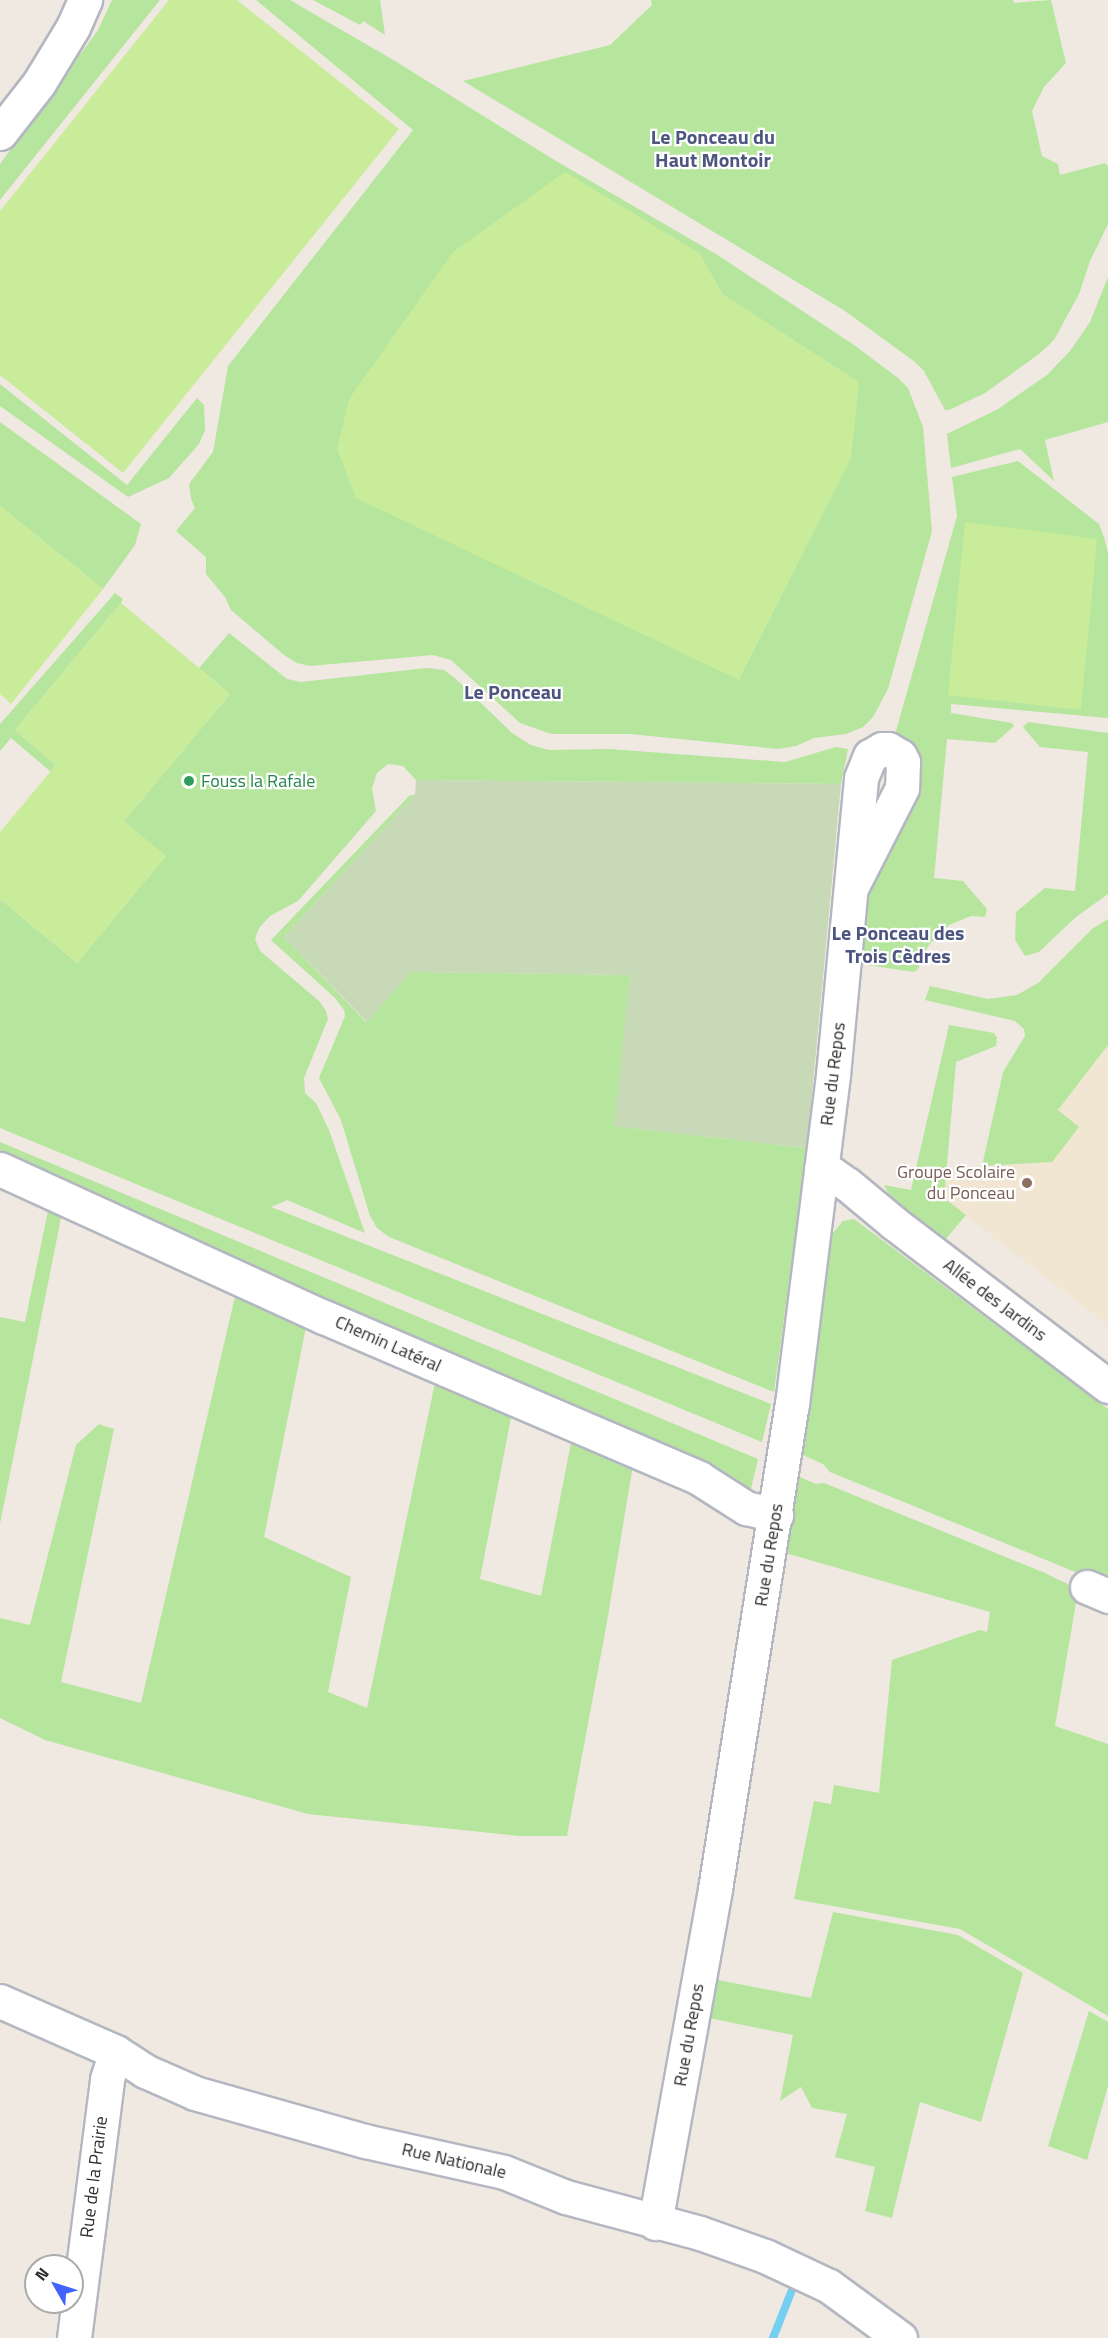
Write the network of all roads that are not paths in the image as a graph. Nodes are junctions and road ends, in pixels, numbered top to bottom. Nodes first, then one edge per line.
1 (85, 0) edge
2 (0, 133) edge
3 (853, 884) dead end
4 (0, 1169) edge
5 (821, 1170) junction
6 (817, 1202) junction
7 (882, 1214) junction
8 (1108, 1386) edge
9 (776, 1515) junction
10 (0, 2001) edge
11 (116, 2052) junction
12 (655, 2223) junction
13 (74, 2338) edge
14 (900, 2338) edge

1 - 2 street
3 - 5 street, Rue du Repos
4 - 9 street, Chemin Latéral
5 - 6 street, Rue du Repos
5 - 7 street, Allée des Jardins
6 - 7 street, Allée des Jardins
6 - 9 street, Rue du Repos
7 - 8 street, Allée des Jardins
9 - 12 street, Rue du Repos
10 - 11 street, Rue Nationale
11 - 12 street, Rue Nationale
11 - 13 street, Rue de la Prairie
12 - 14 street, Rue Nationale

